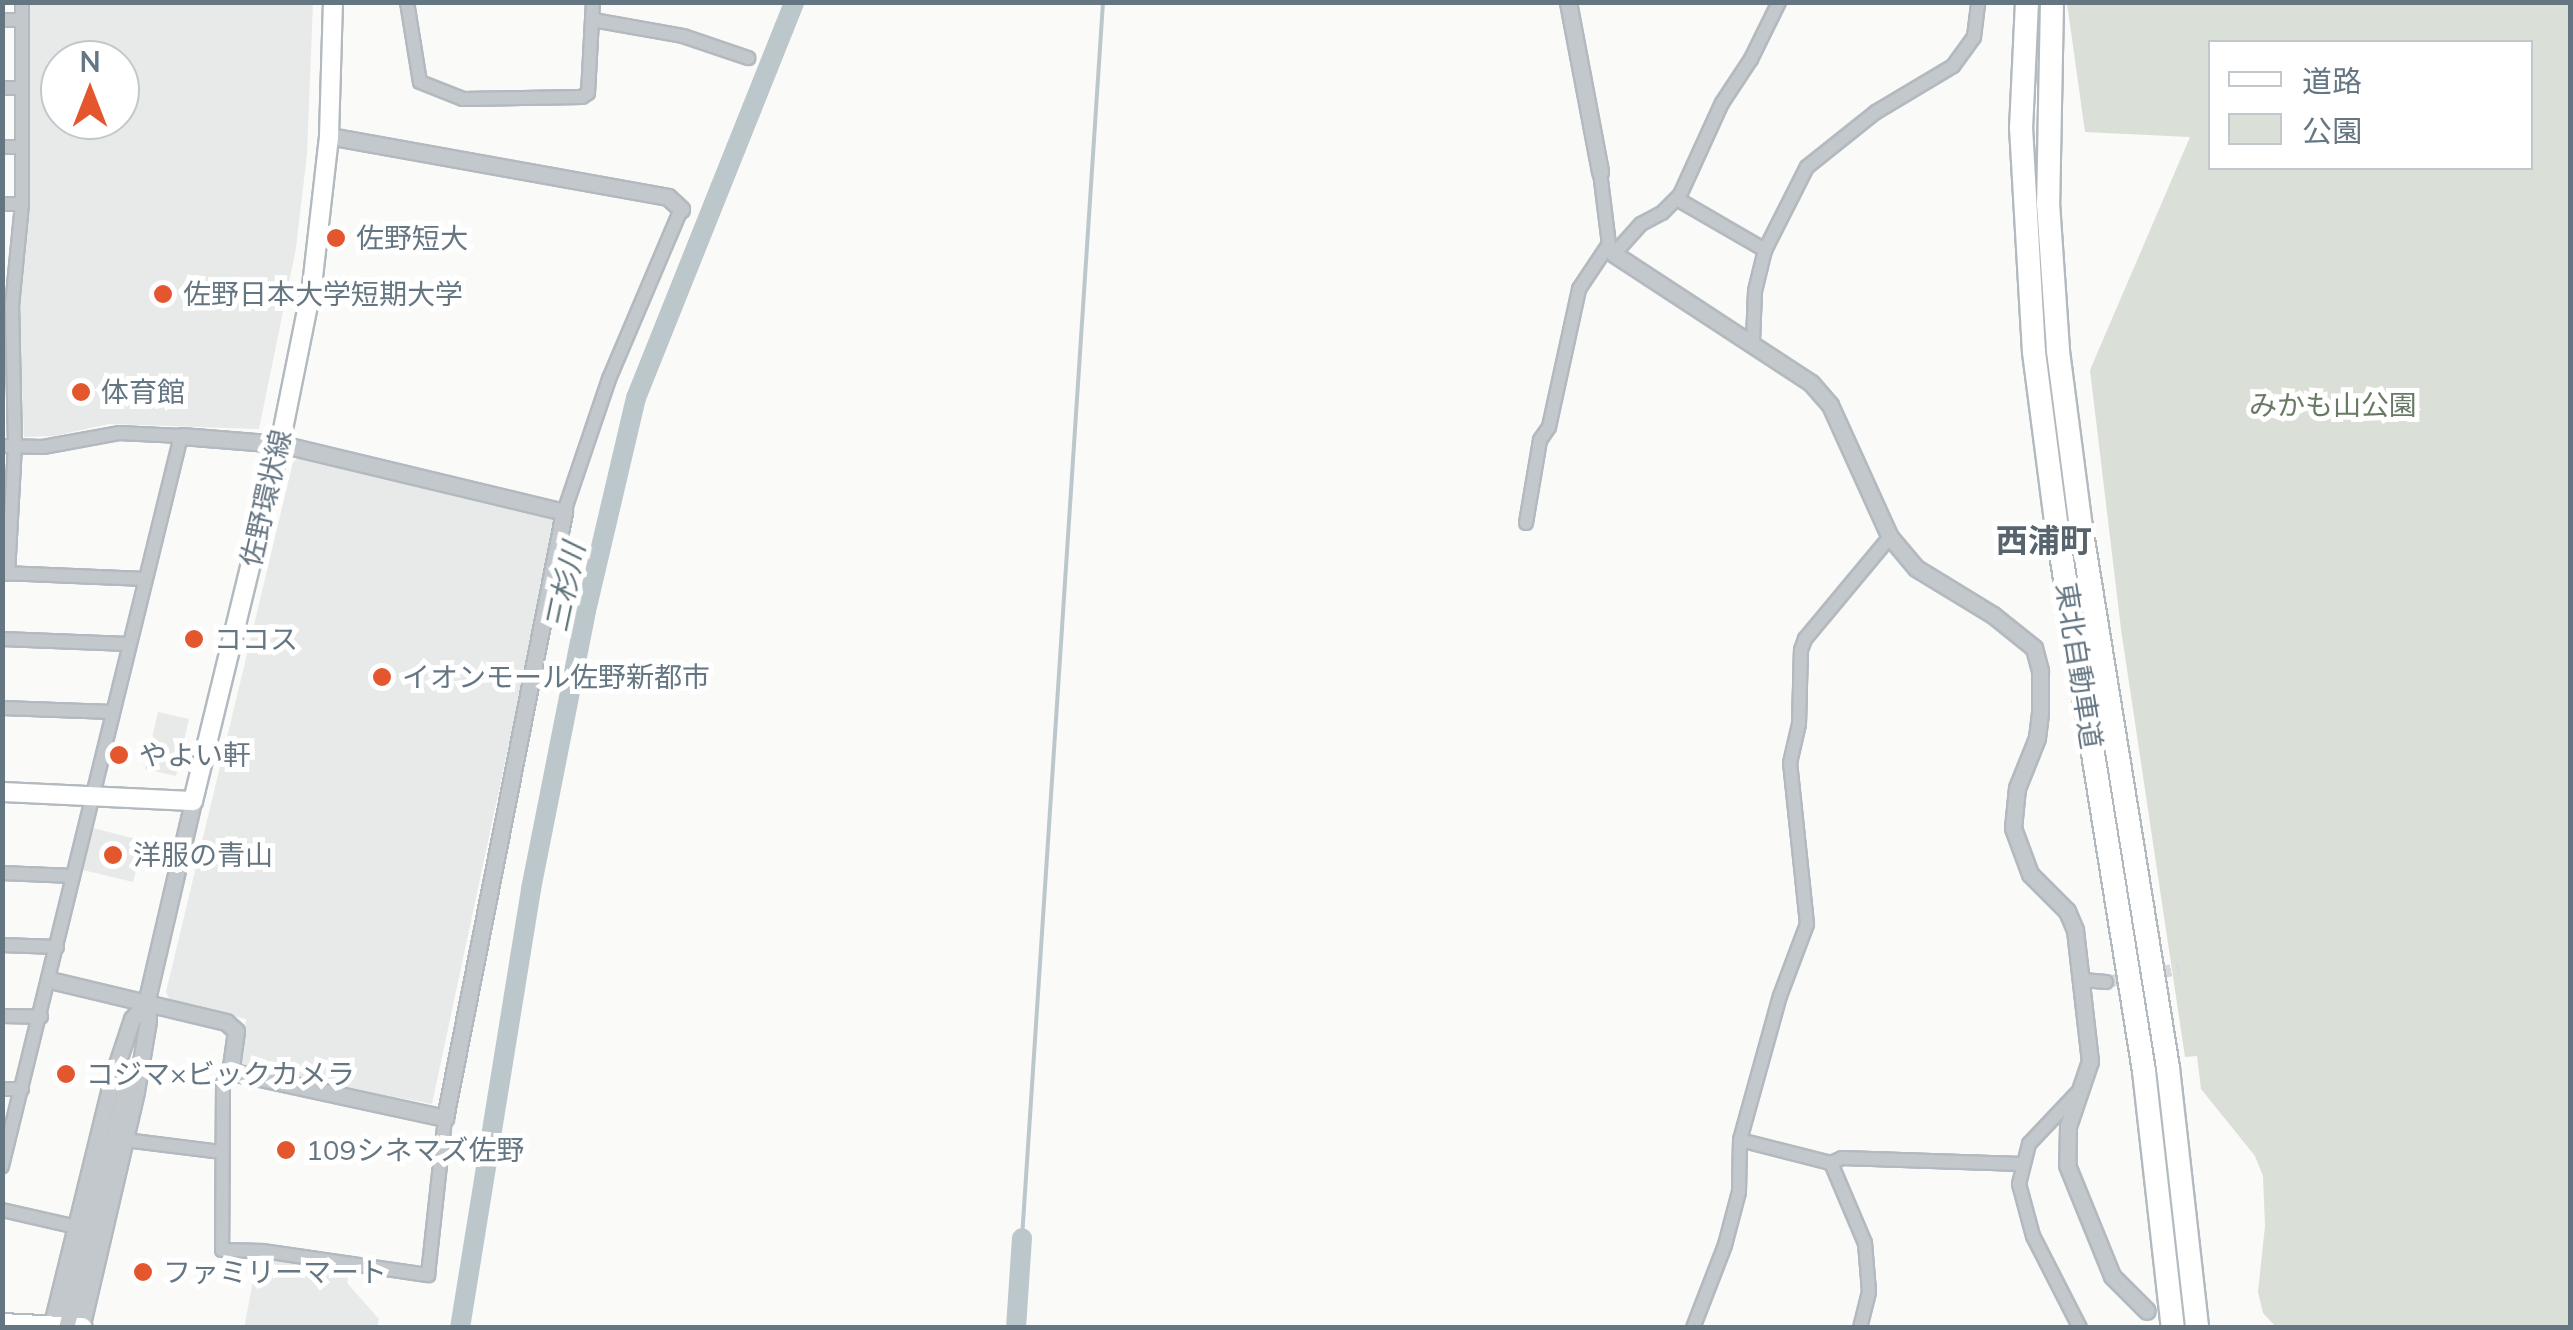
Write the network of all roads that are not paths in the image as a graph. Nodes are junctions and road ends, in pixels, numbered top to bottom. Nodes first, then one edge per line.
1 (22, 2) edge
2 (333, 2) edge
3 (406, 2) edge
4 (593, 2) edge
5 (1568, 2) edge
6 (1779, 2) edge
7 (1978, 2) edge
8 (2027, 2) edge
9 (2052, 2) edge
10 (2, 20) edge
11 (22, 20) junction
12 (593, 20) junction
13 (748, 58) dead end
14 (2, 88) edge
15 (22, 88) junction
16 (330, 136) junction
17 (2, 147) edge
18 (22, 147) junction
19 (1600, 172) joint
20 (1677, 199) junction
21 (2, 204) edge
22 (22, 204) junction
23 (680, 208) joint
24 (1612, 249) junction
25 (1765, 250) junction
26 (10, 257) edge
27 (7, 323) edge
28 (1754, 341) junction
29 (8, 379) edge
30 (180, 436) junction
31 (280, 444) junction
32 (8, 446) edge
33 (6, 504) edge
34 (564, 512) junction
35 (1526, 523) dead end
36 (1890, 537) junction
37 (6, 574) edge
38 (145, 579) junction
39 (2, 639) edge
40 (128, 644) junction
41 (2, 708) edge
42 (112, 712) junction
43 (2, 792) edge
44 (92, 796) junction
45 (192, 801) junction
46 (2, 873) edge
47 (73, 876) junction
48 (2, 944) edge
49 (57, 947) junction
50 (50, 980) junction
51 (2082, 980) junction
52 (2106, 982) tunnel mouth
53 (146, 1002) junction
54 (2, 1016) edge
55 (41, 1017) junction
56 (231, 1068) junction
57 (2, 1088) edge
58 (22, 1090) junction
59 (2077, 1092) junction
60 (2148, 1110) junction
61 (445, 1118) junction
62 (125, 1140) junction
63 (1740, 1140) junction
64 (222, 1152) junction
65 (1831, 1163) junction
66 (2021, 1164) junction
67 (2, 1166) edge
68 (2, 1210) edge
69 (76, 1227) junction
70 (2153, 1319) edge
71 (2, 1324) edge
72 (56, 1327) edge
73 (82, 1328) edge
74 (1693, 1328) edge
75 (1860, 1328) edge
76 (2080, 1328) edge
77 (2173, 1328) edge
78 (2198, 1328) edge

1 - 11 street
2 - 16 main road, 佐野環状線
3 - 12 street
4 - 12 street
5 - 19 street
6 - 20 street
7 - 25 street
8 - 60 highway, 東北自動車道
9 - 78 highway, 東北自動車道
10 - 11 street
11 - 15 street
12 - 13 street
14 - 15 street
15 - 18 street
16 - 23 street
16 - 31 main road, 佐野環状線
17 - 18 street
18 - 22 street
19 - 24 street
20 - 24 street
20 - 25 street
21 - 22 street
22 - 26 street
23 - 34 street
24 - 28 street
24 - 35 street
25 - 28 street
26 - 27 street
27 - 29 street
28 - 36 street
29 - 32 street
30 - 31 street
30 - 32 street
30 - 38 street
31 - 34 street
31 - 45 main road, 佐野環状線
32 - 33 street
33 - 37 street
34 - 61 street
36 - 51 street
36 - 63 street
37 - 38 street
38 - 40 street
39 - 40 street
40 - 42 street
41 - 42 street
42 - 44 street
43 - 44 main road
44 - 45 main road
44 - 47 street
45 - 53 street
46 - 47 street
47 - 49 street
48 - 49 street
49 - 50 street
50 - 53 street
50 - 55 street
51 - 52 street
51 - 59 street
53 - 56 street
53 - 62 street
53 - 69 street
53 - 72 street, bridge
54 - 55 street
55 - 58 street
56 - 61 street
56 - 64 street
57 - 58 street
58 - 67 street
59 - 66 street
59 - 70 street
60 - 70 highway
60 - 77 highway, 東北自動車道
61 - 64 street
62 - 64 street
62 - 73 street
63 - 65 street
63 - 74 street
65 - 66 street
65 - 75 street
66 - 76 street
68 - 69 street
69 - 72 street
71 - 72 highway
72 - 73 highway

